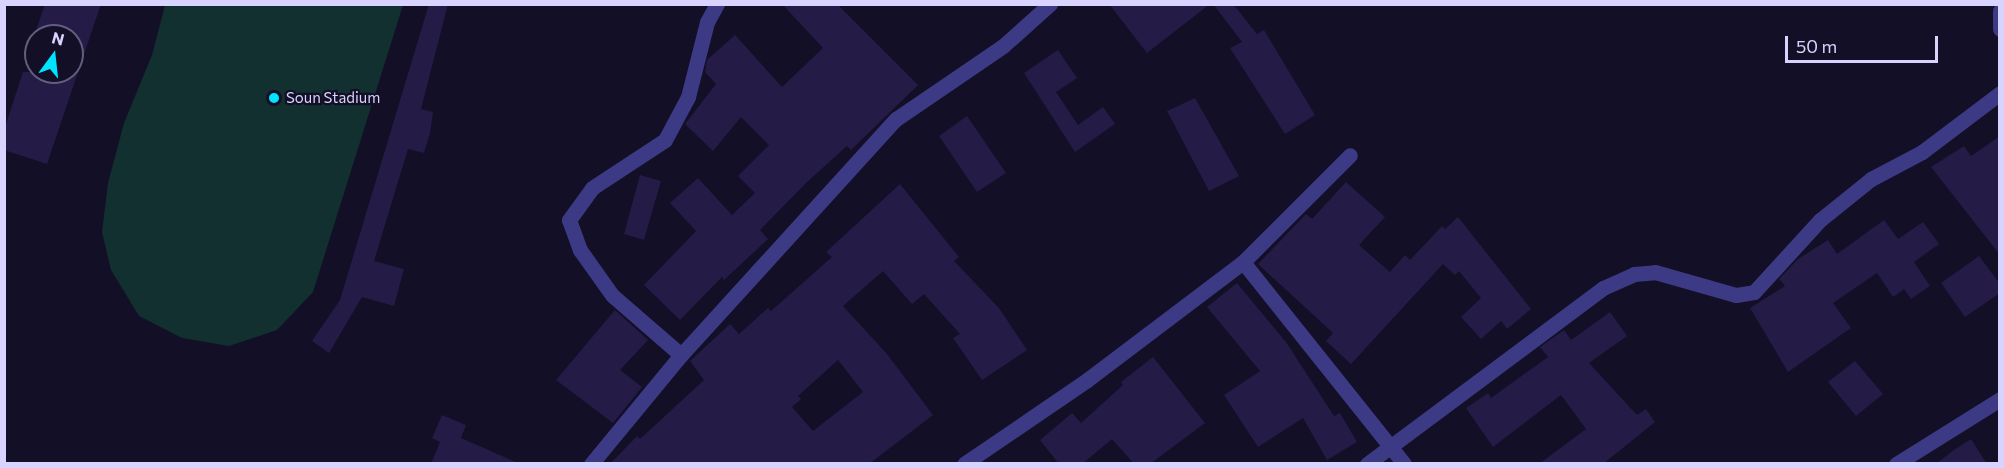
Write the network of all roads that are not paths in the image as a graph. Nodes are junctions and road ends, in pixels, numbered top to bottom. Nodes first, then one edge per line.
1 (717, 4) edge
2 (1050, 4) edge
3 (2000, 11) edge
4 (2000, 29) edge
5 (2000, 93) edge
6 (1350, 155) dead end
7 (1243, 262) junction
8 (681, 355) junction
9 (2000, 399) edge
10 (1393, 446) junction
11 (591, 464) edge
12 (964, 464) edge
13 (1367, 464) edge
14 (1404, 464) edge
15 (1896, 464) edge

1 - 8 street
2 - 8 street
3 - 4 street
5 - 10 street
6 - 7 street
7 - 10 street
7 - 12 street
8 - 11 street
9 - 15 street
10 - 13 street
10 - 14 street

